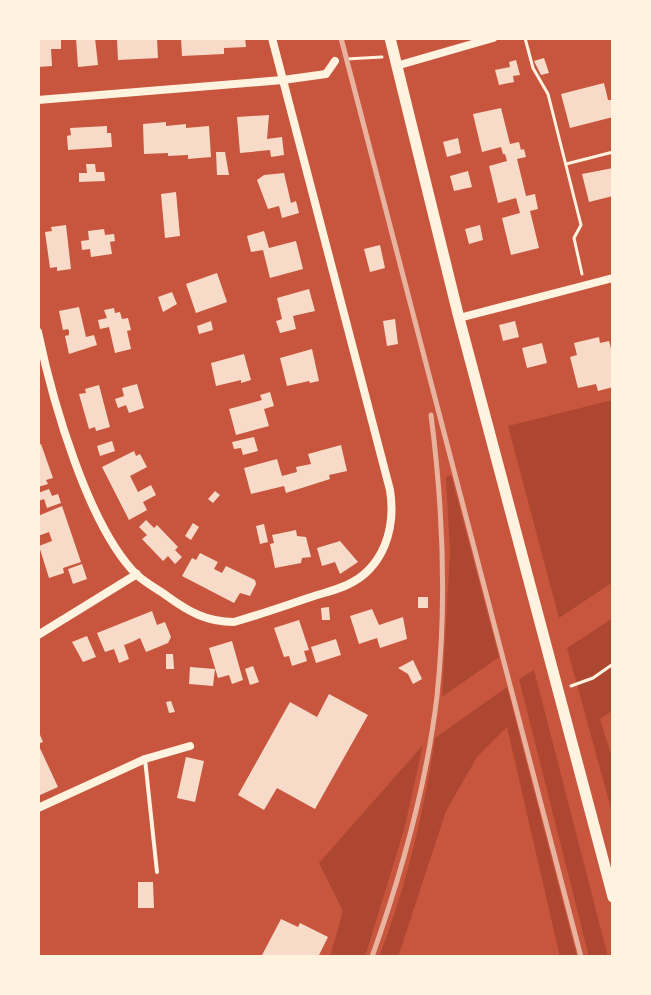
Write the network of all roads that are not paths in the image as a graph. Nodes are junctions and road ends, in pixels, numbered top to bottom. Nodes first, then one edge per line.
1 (272, 38) edge
2 (390, 38) edge
3 (493, 38) edge
4 (335, 61) road end
5 (395, 61) junction
6 (283, 80) junction
7 (38, 100) edge
8 (613, 278) edge
9 (459, 318) junction
10 (38, 332) edge
11 (137, 574) junction
12 (38, 635) edge
13 (190, 746) dead end
14 (145, 759) junction
15 (38, 808) edge
16 (157, 872) dead end
17 (613, 897) edge

1 - 6 street
2 - 5 street
3 - 5 street
4 - 6 street
5 - 9 street
6 - 7 street
6 - 11 street
8 - 9 street
9 - 17 street
10 - 11 street
11 - 12 street
13 - 14 street
14 - 15 street
14 - 16 lane

